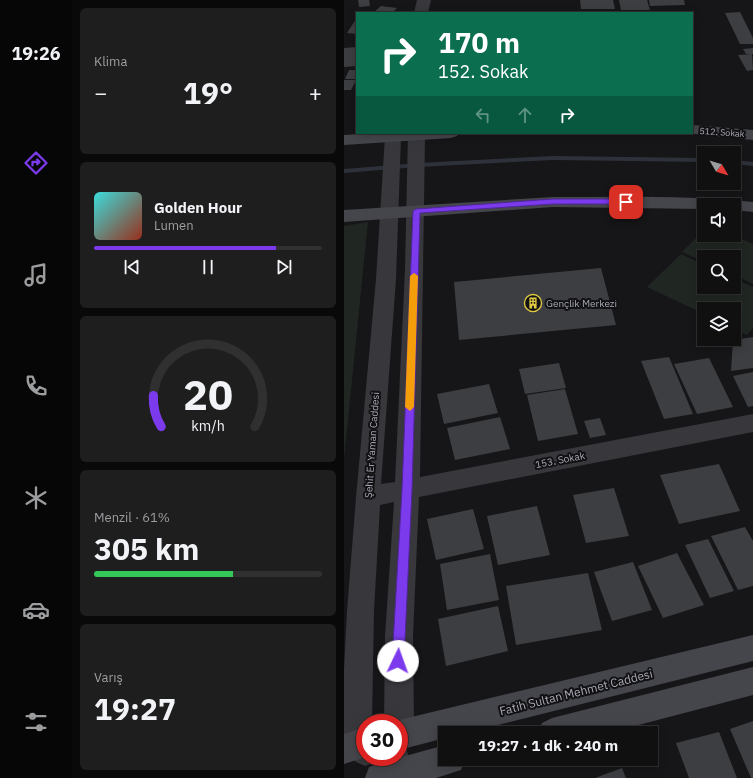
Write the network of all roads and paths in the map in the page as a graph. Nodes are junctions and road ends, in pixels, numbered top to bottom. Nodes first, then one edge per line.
1 (424, 0) edge
2 (421, 12) edge
3 (693, 130) edge
4 (442, 134) edge
5 (753, 135) edge
6 (417, 137) edge
7 (394, 138) edge
8 (344, 140) edge
9 (697, 203) edge
10 (417, 205) junction
11 (741, 205) edge
12 (753, 206) edge
13 (390, 207) junction
14 (344, 216) edge
15 (753, 423) edge
16 (407, 490) junction
17 (368, 497) junction
18 (753, 648) edge
19 (753, 681) edge
20 (364, 714) edge
21 (399, 714) edge
22 (579, 726) edge
23 (408, 733) edge
24 (408, 759) edge
25 (438, 759) edge

1 - 2 street
3 - 5 street, 512. Sokak
4 - 6 street
6 - 7 street
6 - 10 street
7 - 8 street
7 - 13 street, Şehit Er Yaman Caddesi
9 - 10 street
10 - 13 street
10 - 16 street
11 - 12 street
13 - 14 street
13 - 17 street, Şehit Er Yaman Caddesi
15 - 16 street, 153. Sokak
16 - 17 street, 153. Sokak
16 - 21 street
17 - 20 street, Şehit Er Yaman Caddesi
18 - 23 street, Fatih Sultan Mehmet Caddesi
19 - 22 street
24 - 25 street

